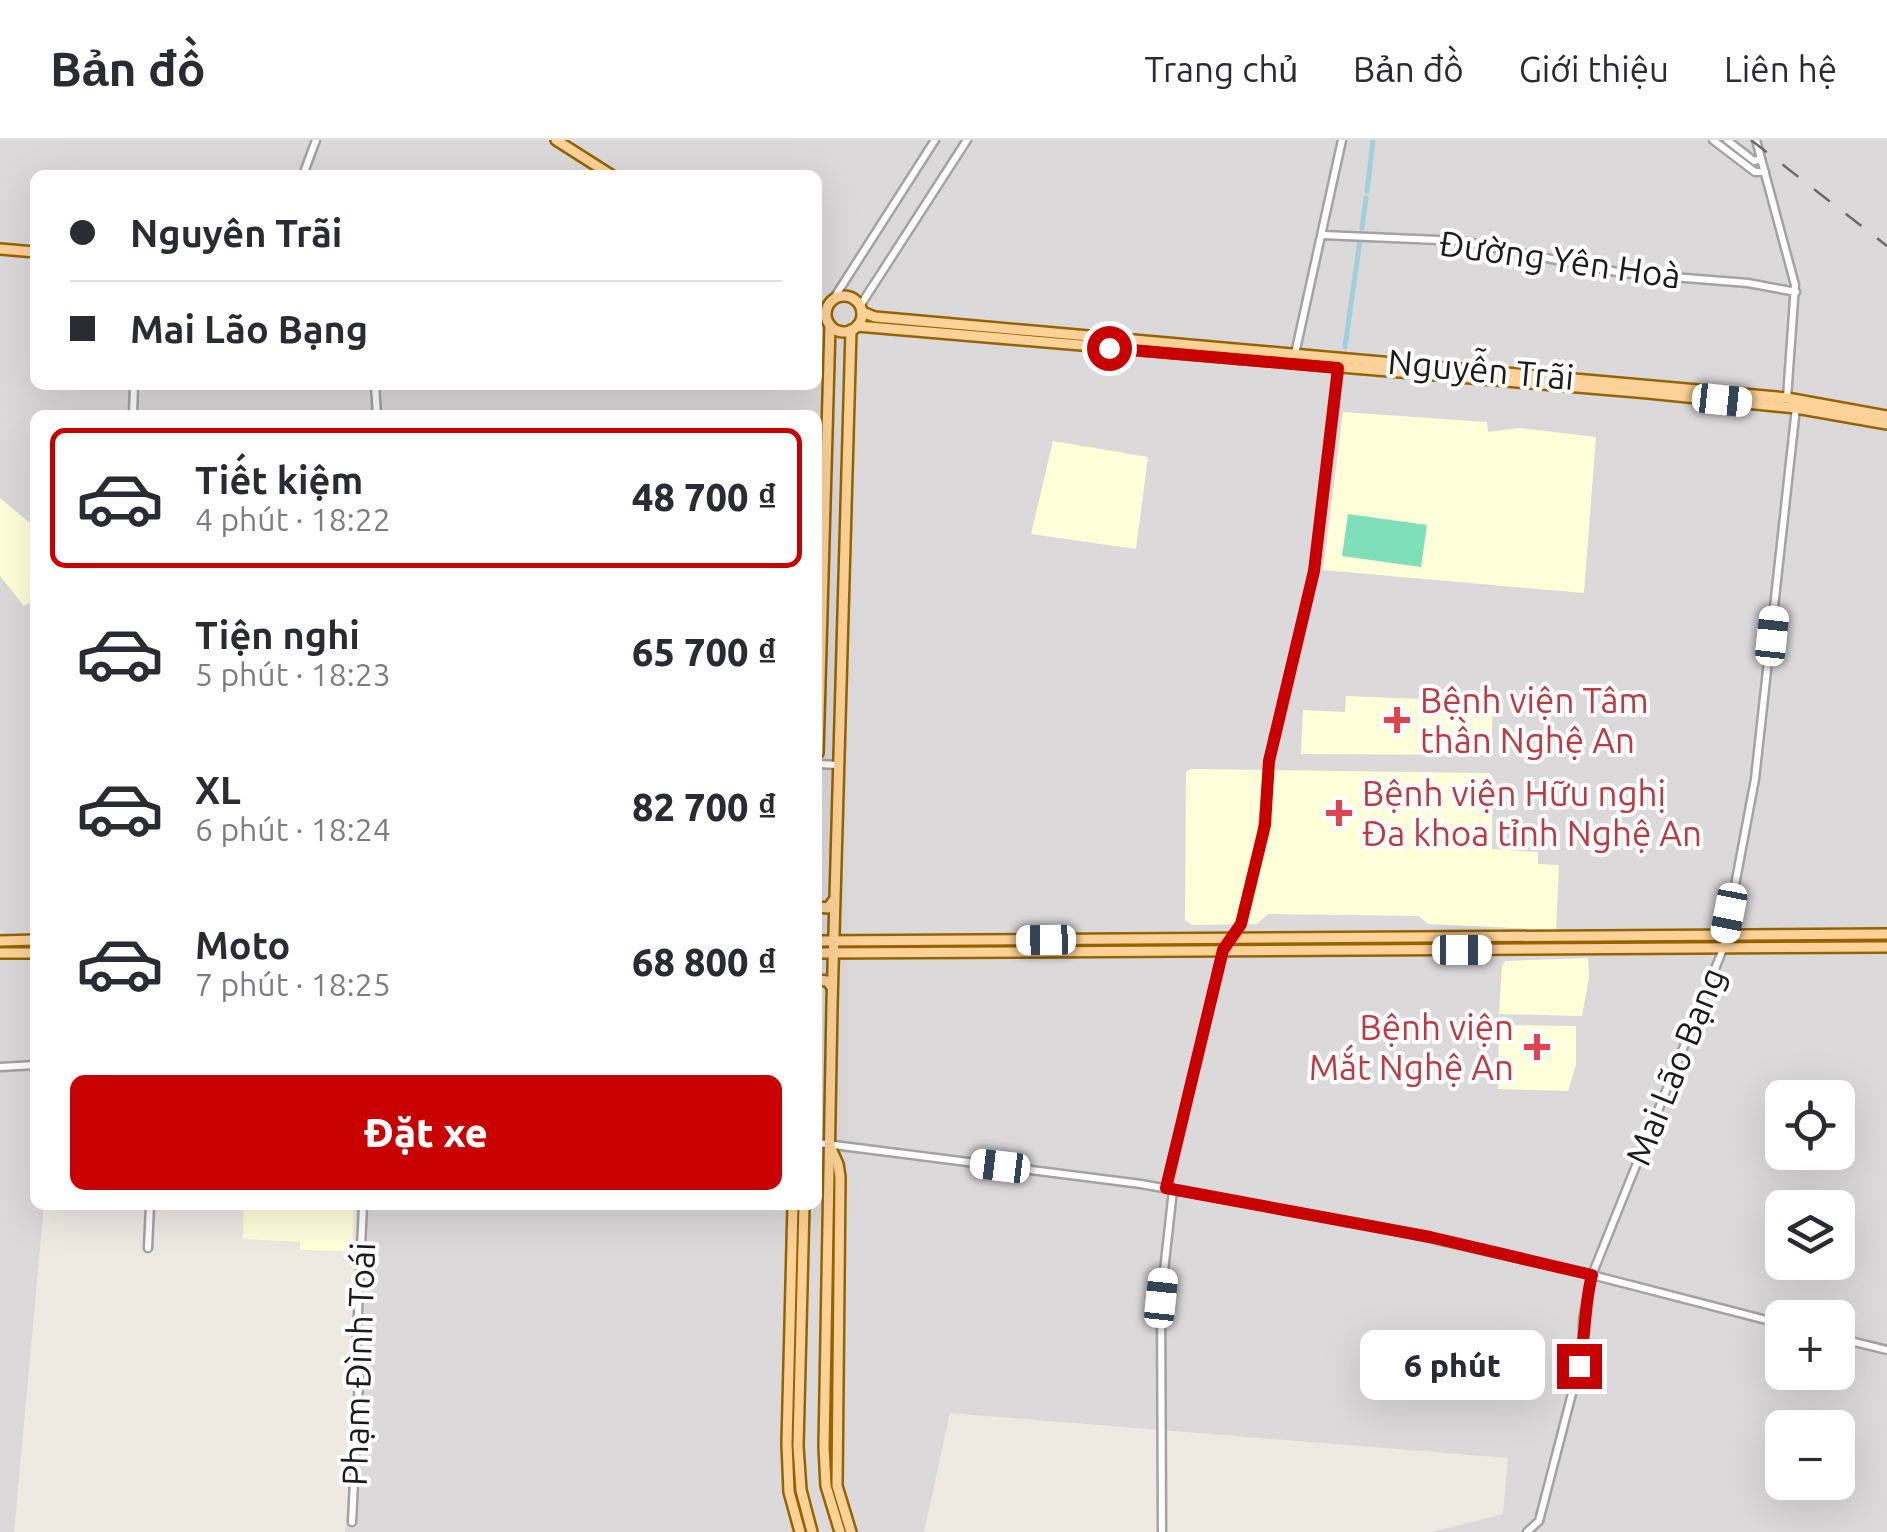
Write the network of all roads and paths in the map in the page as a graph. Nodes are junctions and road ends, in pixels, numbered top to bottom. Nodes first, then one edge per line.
1 (316, 140) edge
2 (547, 140) edge
3 (934, 140) edge
4 (967, 140) edge
5 (1342, 140) edge
6 (1714, 140) edge
7 (1728, 140) edge
8 (1756, 140) edge
9 (562, 146) edge
10 (1762, 159) junction
11 (305, 170) edge
12 (593, 170) edge
13 (603, 170) edge
14 (1765, 172) junction
15 (1323, 235) junction
16 (0, 249) edge
17 (30, 252) edge
18 (1796, 292) junction
19 (822, 299) edge
20 (832, 300) junction
21 (861, 309) junction
22 (824, 319) edge
23 (854, 328) junction
24 (1006, 335) junction
25 (1294, 360) junction
26 (1339, 362) junction
27 (1786, 398) junction
28 (1796, 408) junction
29 (1887, 416) edge
30 (1887, 424) edge
31 (823, 540) junction
32 (844, 540) junction
33 (822, 583) edge
34 (822, 764) edge
35 (838, 764) junction
36 (834, 899) junction
37 (822, 907) edge
38 (1887, 934) edge
39 (1492, 936) junction
40 (1724, 936) junction
41 (1232, 937) junction
42 (1403, 937) junction
43 (30, 940) edge
44 (0, 941) edge
45 (822, 943) edge
46 (833, 947) junction
47 (1887, 947) edge
48 (1723, 949) junction
49 (1223, 950) junction
50 (1403, 950) junction
51 (1492, 950) junction
52 (822, 951) edge
53 (0, 953) edge
54 (30, 953) edge
55 (822, 980) edge
56 (832, 990) junction
57 (30, 1066) edge
58 (0, 1067) edge
59 (823, 1143) edge
60 (1169, 1189) junction
61 (150, 1210) edge
62 (363, 1210) edge
63 (793, 1210) edge
64 (804, 1210) edge
65 (148, 1248) dead end
66 (1592, 1275) junction
67 (1765, 1320) edge
68 (1855, 1342) edge
69 (1887, 1350) edge
70 (352, 1522) dead end
71 (800, 1532) edge
72 (812, 1532) edge
73 (840, 1532) edge
74 (852, 1532) edge
75 (1162, 1532) edge
76 (1527, 1532) edge

1 - 11 street
2 - 9 main road
3 - 20 street
4 - 21 street
5 - 15 street
6 - 14 street
7 - 10 street
8 - 10 street
9 - 12 main road
9 - 13 main road
10 - 14 street
14 - 18 street
15 - 18 street, Đường Yên Hoà
15 - 25 street
16 - 17 main road
18 - 27 street
19 - 20 main road
20 - 21 main road
20 - 22 main road
21 - 23 main road
21 - 24 main road
22 - 23 main road
22 - 31 main road
23 - 24 main road
23 - 32 main road
24 - 25 main road
25 - 26 main road
26 - 27 main road, Nguyễn Trãi
26 - 28 main road
26 - 41 street
27 - 28 main road
27 - 29 main road, Nguyễn Trãi
28 - 30 main road
28 - 40 street, Mai Lão Bạng
31 - 32 street
31 - 33 main road
32 - 35 main road
34 - 35 street
35 - 36 main road
36 - 37 main road
36 - 46 main road
38 - 40 main road
39 - 40 main road
39 - 42 main road
39 - 51 main road
40 - 48 street, Mai Lão Bạng
41 - 42 main road
41 - 46 main road
41 - 49 street
42 - 50 main road
43 - 44 main road
45 - 46 main road
46 - 49 main road
46 - 52 main road
46 - 56 main road
47 - 48 main road
48 - 51 main road
48 - 66 street, Mai Lão Bạng
49 - 50 main road
49 - 60 street
50 - 51 main road
53 - 54 main road
55 - 56 main road
56 - 59 main road
57 - 58 street
59 - 60 street
59 - 73 main road
59 - 74 main road
60 - 66 street
60 - 75 street
61 - 65 street
62 - 70 street, Phạm Đình Toái
63 - 71 main road
64 - 72 main road
66 - 67 street
66 - 76 street, Mai Lão Bạng
68 - 69 street

